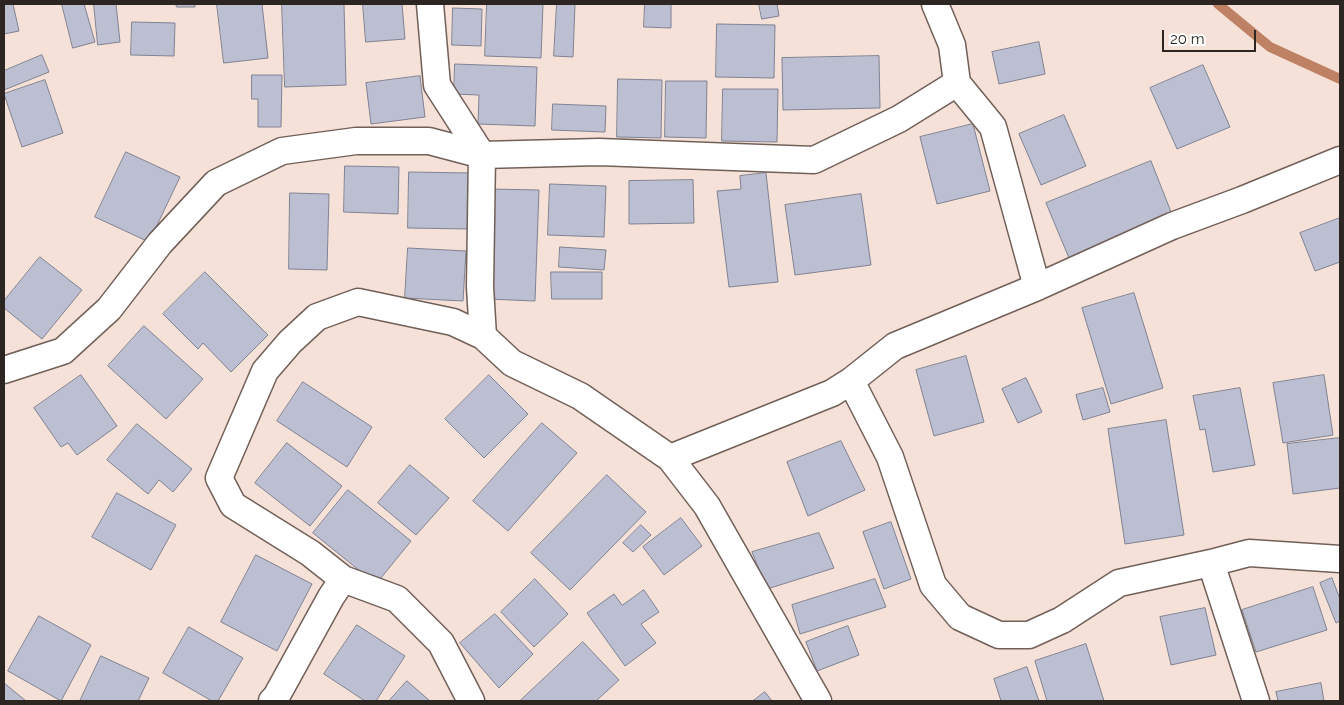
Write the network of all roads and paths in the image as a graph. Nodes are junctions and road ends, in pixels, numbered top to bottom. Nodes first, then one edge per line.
1 (430, 4) edge
2 (935, 4) edge
3 (957, 83) junction
4 (482, 155) junction
5 (1340, 160) edge
6 (1037, 287) junction
7 (483, 336) junction
8 (5, 366) edge
9 (851, 381) junction
10 (670, 458) junction
11 (1340, 559) edge
12 (1211, 563) junction
13 (343, 580) junction
14 (272, 701) edge
15 (471, 701) edge
16 (818, 701) edge
17 (1256, 701) edge

1 - 4 street
2 - 3 street
3 - 4 street
3 - 6 street
4 - 7 street
4 - 8 street
5 - 6 street
6 - 9 street
7 - 10 street
7 - 13 street
9 - 10 street
9 - 12 street
10 - 16 street
11 - 12 street
12 - 17 street
13 - 14 street
13 - 15 street

